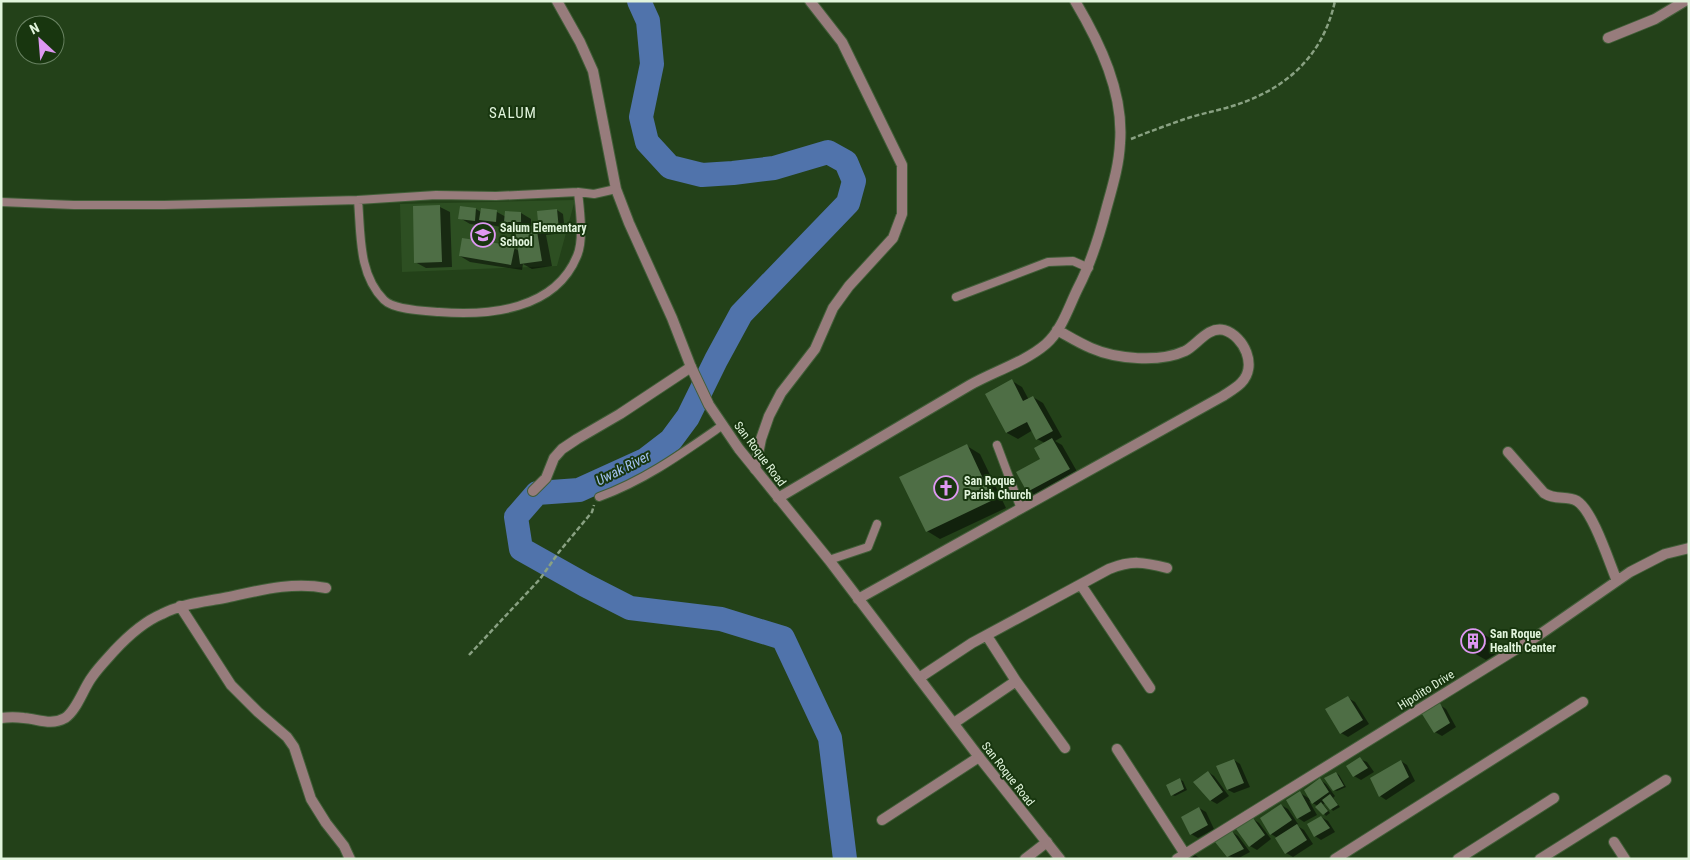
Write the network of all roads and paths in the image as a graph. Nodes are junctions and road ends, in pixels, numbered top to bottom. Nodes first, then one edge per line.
1 (557, 1) edge
2 (810, 1) edge
3 (1075, 1) edge
4 (1335, 1) edge
5 (1685, 1) edge
6 (1608, 38) dead end
7 (1120, 143) junction
8 (616, 189) junction
9 (578, 192) junction
10 (358, 200) junction
11 (1, 202) edge
12 (1089, 268) junction
13 (956, 297) dead end
14 (1057, 330) junction
15 (691, 367) junction
16 (723, 425) junction
17 (997, 445) dead end
18 (1508, 452) dead end
19 (755, 470) junction
20 (533, 491) dead end
21 (599, 497) joint
22 (778, 498) junction
23 (1021, 509) junction
24 (877, 524) dead end
25 (1689, 548) edge
26 (829, 560) junction
27 (1167, 568) dead end
28 (1617, 581) junction
29 (1081, 585) junction
30 (326, 588) dead end
31 (858, 599) junction
32 (180, 606) junction
33 (986, 636) junction
34 (469, 655) dead end
35 (919, 678) junction
36 (1016, 681) junction
37 (1150, 688) dead end
38 (1583, 702) dead end
39 (1, 718) edge
40 (954, 723) junction
41 (1065, 748) dead end
42 (1117, 749) dead end
43 (979, 757) junction
44 (1666, 780) dead end
45 (1554, 798) dead end
46 (882, 820) dead end
47 (1047, 842) junction
48 (1614, 842) dead end
49 (1181, 856) edge
50 (350, 859) edge
51 (1025, 859) edge
52 (1060, 859) edge
53 (1335, 859) edge
54 (1458, 859) edge
55 (1540, 859) edge
56 (1625, 859) edge

1 - 8 street, San Roque Road
2 - 19 street
3 - 7 street
4 - 7 path
5 - 6 street
7 - 12 street
8 - 9 lane
8 - 15 street, San Roque Road
9 - 10 lane
9 - 10 lane
10 - 11 lane
12 - 13 lane
12 - 14 street
14 - 22 street
14 - 23 street
15 - 16 street, San Roque Road
15 - 20 street
16 - 19 street, San Roque Road
16 - 21 lane
17 - 23 lane
18 - 28 street
19 - 22 street, San Roque Road
21 - 34 path
22 - 26 street, San Roque Road
23 - 31 street
24 - 26 lane
25 - 28 street, Hipolito Drive
26 - 31 street, San Roque Road
27 - 29 street
28 - 49 street, Hipolito Drive
29 - 33 street
29 - 37 street
30 - 32 street
31 - 35 street, San Roque Road
32 - 39 street
32 - 50 street
33 - 35 street
33 - 36 street
35 - 40 street, San Roque Road
36 - 40 street
36 - 41 street
38 - 53 street
40 - 43 street, San Roque Road
42 - 49 street
43 - 46 street
43 - 47 street, San Roque Road
44 - 55 street
45 - 54 street
47 - 51 street
47 - 52 street, San Roque Road
48 - 56 street

